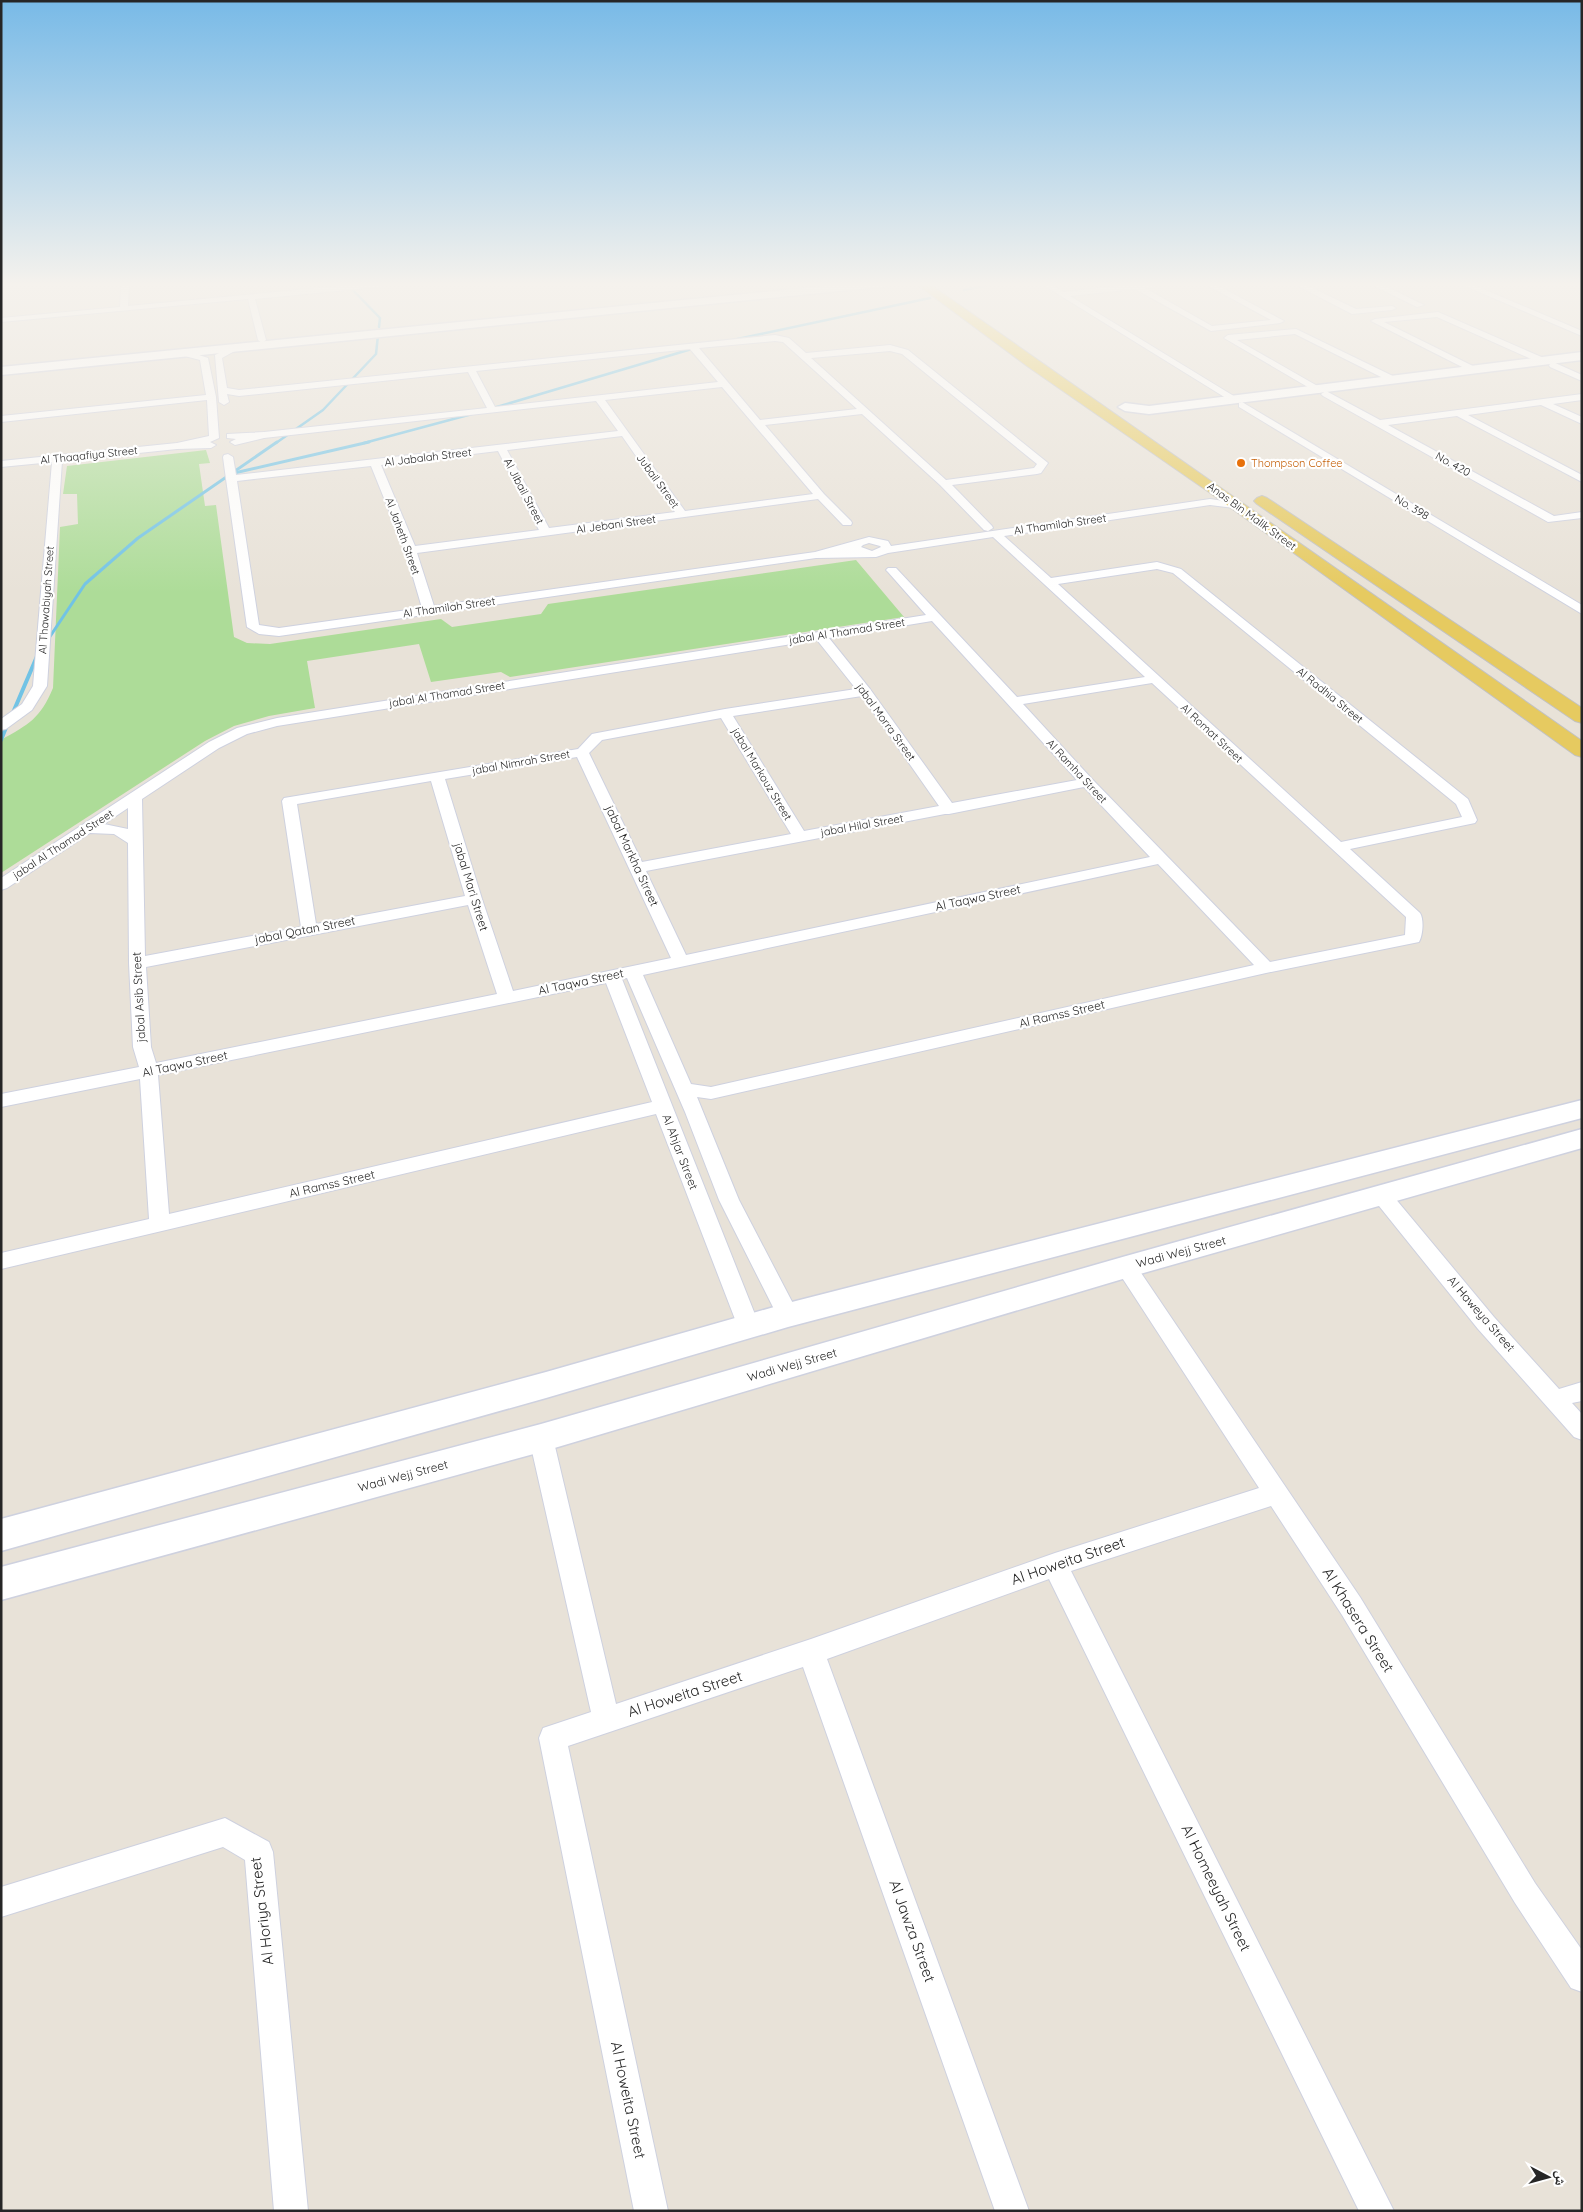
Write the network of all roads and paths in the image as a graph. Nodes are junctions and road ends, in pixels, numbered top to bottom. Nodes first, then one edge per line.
1 (209, 386) edge
2 (223, 386) edge
3 (307, 386) edge
4 (480, 386) edge
5 (705, 386) edge
6 (727, 386) edge
7 (837, 386) edge
8 (947, 386) edge
9 (1066, 386) edge
10 (1212, 386) edge
11 (1312, 386) edge
12 (1357, 386) edge
13 (1367, 386) edge
14 (1322, 392) junction
15 (224, 394) junction
16 (1109, 396) dead end
17 (211, 397) junction
18 (1582, 397) edge
19 (599, 398) junction
20 (1238, 402) junction
21 (1542, 402) junction
22 (1125, 407) junction
23 (492, 409) junction
24 (1172, 410) junction
25 (864, 411) junction
26 (1458, 413) junction
27 (1, 418) edge
28 (1582, 421) edge
29 (759, 423) junction
30 (1381, 424) junction
31 (1150, 425) joint
32 (228, 432) junction
33 (624, 433) junction
34 (213, 440) junction
35 (501, 448) junction
36 (228, 457) junction
37 (57, 458) junction
38 (375, 463) junction
39 (1, 464) edge
40 (231, 479) junction
41 (1582, 479) edge
42 (944, 483) junction
43 (1214, 489) junction
44 (1249, 493) dead end
45 (820, 496) junction
46 (1234, 505) junction
47 (683, 515) junction
48 (1582, 515) edge
49 (847, 523) junction
50 (992, 531) junction
51 (546, 533) junction
52 (874, 541) junction
53 (861, 548) junction
54 (411, 550) junction
55 (885, 551) junction
56 (892, 570) junction
57 (1049, 582) junction
58 (1397, 593) junction
59 (1366, 598) junction
60 (429, 610) junction
61 (1582, 610) edge
62 (935, 617) junction
63 (821, 636) junction
64 (1459, 636) junction
65 (1428, 642) junction
66 (1154, 679) junction
67 (865, 692) junction
68 (1013, 702) junction
69 (725, 714) junction
70 (1582, 717) edge
71 (1, 726) edge
72 (1582, 751) edge
73 (582, 752) junction
74 (437, 776) junction
75 (1087, 782) junction
76 (135, 797) junction
77 (949, 810) junction
78 (86, 829) junction
79 (799, 836) junction
80 (135, 841) junction
81 (1337, 847) junction
82 (1161, 859) junction
83 (637, 868) junction
84 (1, 885) edge
85 (474, 899) junction
86 (310, 929) junction
87 (1413, 938) joint
88 (681, 961) junction
89 (137, 963) junction
90 (1266, 968) junction
91 (633, 972) junction
92 (612, 976) junction
93 (507, 998) junction
94 (149, 1071) junction
95 (684, 1088) junction
96 (711, 1093) junction
97 (1, 1101) edge
98 (663, 1106) junction
99 (1582, 1109) edge
100 (694, 1112) junction
101 (1582, 1138) edge
102 (1382, 1196) junction
103 (730, 1200) junction
104 (702, 1207) junction
105 (160, 1225) junction
106 (1, 1262) edge
107 (1126, 1267) junction
108 (788, 1314) junction
109 (750, 1326) junction
110 (1582, 1391) edge
111 (1556, 1399) junction
112 (1582, 1430) edge
113 (541, 1438) junction
114 (1275, 1494) junction
115 (1, 1535) edge
116 (1055, 1565) junction
117 (1, 1584) edge
118 (811, 1652) junction
119 (606, 1720) junction
120 (1, 1902) edge
121 (1582, 1978) edge
122 (291, 2211) edge
123 (651, 2211) edge
124 (1012, 2211) edge
125 (1377, 2211) edge

1 - 17 street
2 - 15 street
3 - 15 street
4 - 23 street
5 - 19 street
6 - 29 street
7 - 25 street, Al Romat Street
8 - 42 street
9 - 43 main road, Anas Bin Malik Street
10 - 20 street, No. 398
11 - 14 street
12 - 14 street
13 - 14 street
14 - 20 street
14 - 30 street, No. 420
15 - 32 street
16 - 22 main road
17 - 27 street
17 - 34 street
18 - 21 street
19 - 23 street
19 - 33 street, Jubail Street
20 - 24 street
20 - 61 street, No. 398
21 - 26 street
21 - 28 street
22 - 24 street
22 - 31 main road
23 - 32 street, Al Thaqafiya Street
24 - 31 street
25 - 29 street
25 - 42 street, Al Romat Street
26 - 30 street
26 - 41 street
29 - 45 street
30 - 48 street, No. 420
32 - 34 street, Al Thaqafiya Street
32 - 36 street
33 - 35 street, Al Jabalah Street
33 - 47 street, Jubail Street
34 - 36 street
34 - 37 street, Al Thaqafiya Street
35 - 38 street, Al Jabalah Street
35 - 51 street, Al Jibail Street
36 - 40 street, Al Thamilah Street
37 - 39 street, Al Thaqafiya Street
37 - 71 street, Al Thawabiyah Street
38 - 40 street, Al Jabalah Street
38 - 54 street, Al Jaheth Street
40 - 60 street, Al Thamilah Street
42 - 50 street, Al Romat Street
43 - 46 main road, Anas Bin Malik Street
43 - 50 street, Al Thamilah Street
44 - 58 main road, Anas Bin Malik Street
45 - 47 street, Al Jebani Street
45 - 49 street
46 - 50 street, Al Thamilah Street
46 - 59 main road, Anas Bin Malik Street
47 - 51 street, Al Jebani Street
49 - 52 street
49 - 53 street
50 - 52 street, Al Thamilah Street
50 - 55 street, Al Thamilah Street
50 - 57 street, Al Romat Street
51 - 54 street, Al Jebani Street
52 - 53 street
52 - 55 street
53 - 55 street
53 - 56 street
53 - 60 street, Al Thamilah Street
54 - 60 street, Al Jaheth Street
55 - 56 street
56 - 62 street, Al Ramha Street
57 - 66 street, Al Romat Street
57 - 81 street, Al Radhia Street
58 - 59 main road
58 - 64 main road, Anas Bin Malik Street
59 - 65 main road, Anas Bin Malik Street
62 - 63 street, jabal Al Thamad Street
62 - 68 street, Al Ramha Street
63 - 67 street, jabal Morra Street
63 - 76 street, jabal Al Thamad Street
64 - 65 main road
64 - 70 main road, Anas Bin Malik Street
65 - 72 main road, Anas Bin Malik Street
66 - 68 street
66 - 81 street, Al Romat Street
67 - 69 street, jabal Nimrah Street
67 - 77 street, jabal Morra Street
68 - 75 street, Al Ramha Street
69 - 73 street, jabal Nimrah Street
69 - 79 street, jabal Markouz Street
73 - 74 street, jabal Nimrah Street
73 - 83 street, jabal Markha Street
74 - 85 street, jabal Mari Street
74 - 86 street, jabal Nimrah Street
75 - 77 street, jabal Hilal Street
75 - 82 street, Al Ramha Street
76 - 78 street, jabal Al Thamad Street
76 - 80 street, jabal Asib Street
77 - 79 street, jabal Hilal Street
78 - 80 street
78 - 84 street, jabal Al Thamad Street
79 - 83 street, jabal Hilal Street
80 - 89 street, jabal Asib Street
81 - 87 street, Al Romat Street
82 - 88 street, Al Taqwa Street
82 - 90 street, Al Ramha Street
83 - 88 street, jabal Markha Street
85 - 86 street, jabal Qatan Street
85 - 93 street, jabal Mari Street
86 - 89 street, jabal Qatan Street
87 - 90 street, Al Ramss Street
88 - 91 street, Al Taqwa Street
89 - 94 street, jabal Asib Street
90 - 96 street, Al Ramss Street
91 - 92 street, Al Taqwa Street
91 - 95 street
92 - 93 street, Al Taqwa Street
92 - 98 street, Al Ahjar Street
93 - 94 street, Al Taqwa Street
94 - 97 street, Al Taqwa Street
94 - 105 street, jabal Asib Street
95 - 96 street, Al Ramss Street
95 - 100 street
96 - 100 street
98 - 104 street, Al Ahjar Street
98 - 105 street, Al Ramss Street
99 - 108 street
100 - 103 street
101 - 102 street, Wadi Wejj Street
102 - 107 street, Wadi Wejj Street
102 - 111 street, Al Haweya Street
103 - 104 street
103 - 108 street
104 - 109 street, Al Ahjar Street
105 - 106 street, Al Ramss Street
107 - 113 street, Wadi Wejj Street
107 - 114 street, Al Khasera Street
108 - 109 street
109 - 115 street
110 - 111 street
111 - 112 street, Al Haweya Street
113 - 117 street, Wadi Wejj Street
113 - 119 street
114 - 116 street, Al Howeita Street
114 - 121 street, Al Khasera Street
116 - 118 street, Al Howeita Street
116 - 125 street, Al Homeeyah Street
118 - 119 street, Al Howeita Street
118 - 124 street, Al Jawza Street
119 - 123 street, Al Howeita Street
120 - 122 street, Al Horiya Street

